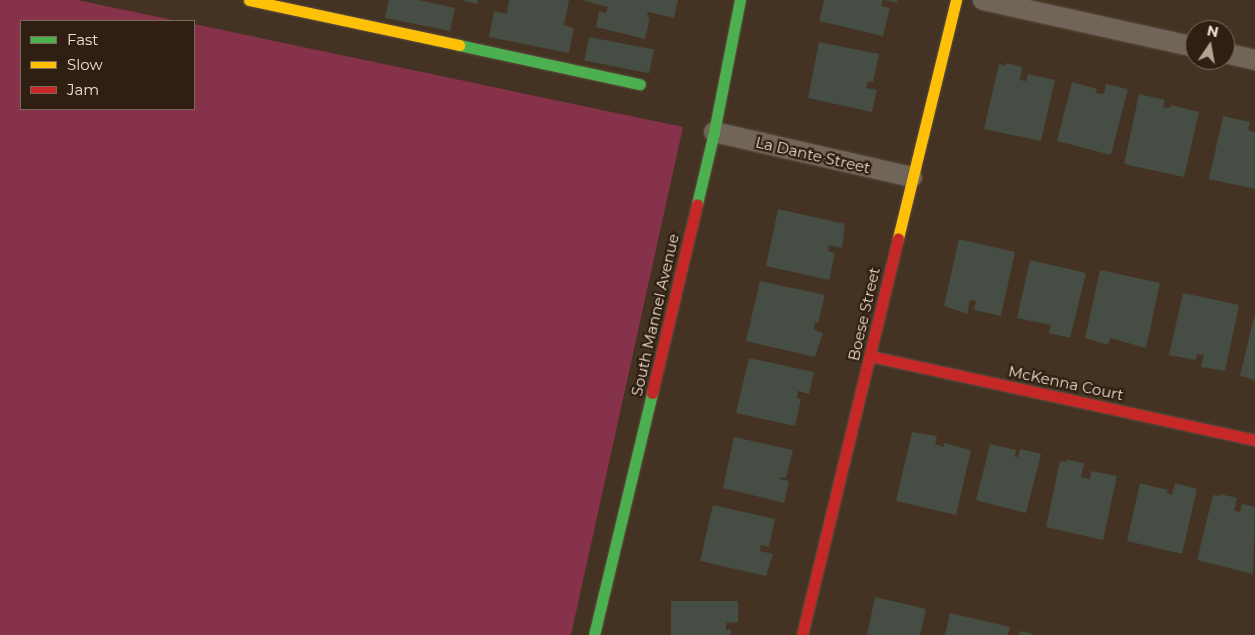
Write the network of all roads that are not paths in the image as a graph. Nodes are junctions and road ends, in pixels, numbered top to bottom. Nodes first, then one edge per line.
1 (249, 0) edge
2 (740, 0) edge
3 (956, 0) edge
4 (983, 0) edge
5 (329, 8) edge
6 (1185, 45) edge
7 (1235, 56) edge
8 (1255, 60) edge
9 (640, 84) dead end
10 (714, 132) junction
11 (912, 177) junction
12 (870, 356) junction
13 (1255, 440) edge
14 (594, 635) edge
15 (802, 635) edge

1 - 5 street
2 - 10 street, South Mannel Avenue
3 - 11 street, Boese Street
4 - 6 street
5 - 9 street
7 - 8 street
10 - 11 street, La Dante Street
10 - 14 street, South Mannel Avenue
11 - 12 street, Boese Street
12 - 13 street, McKenna Court
12 - 15 street, Boese Street

